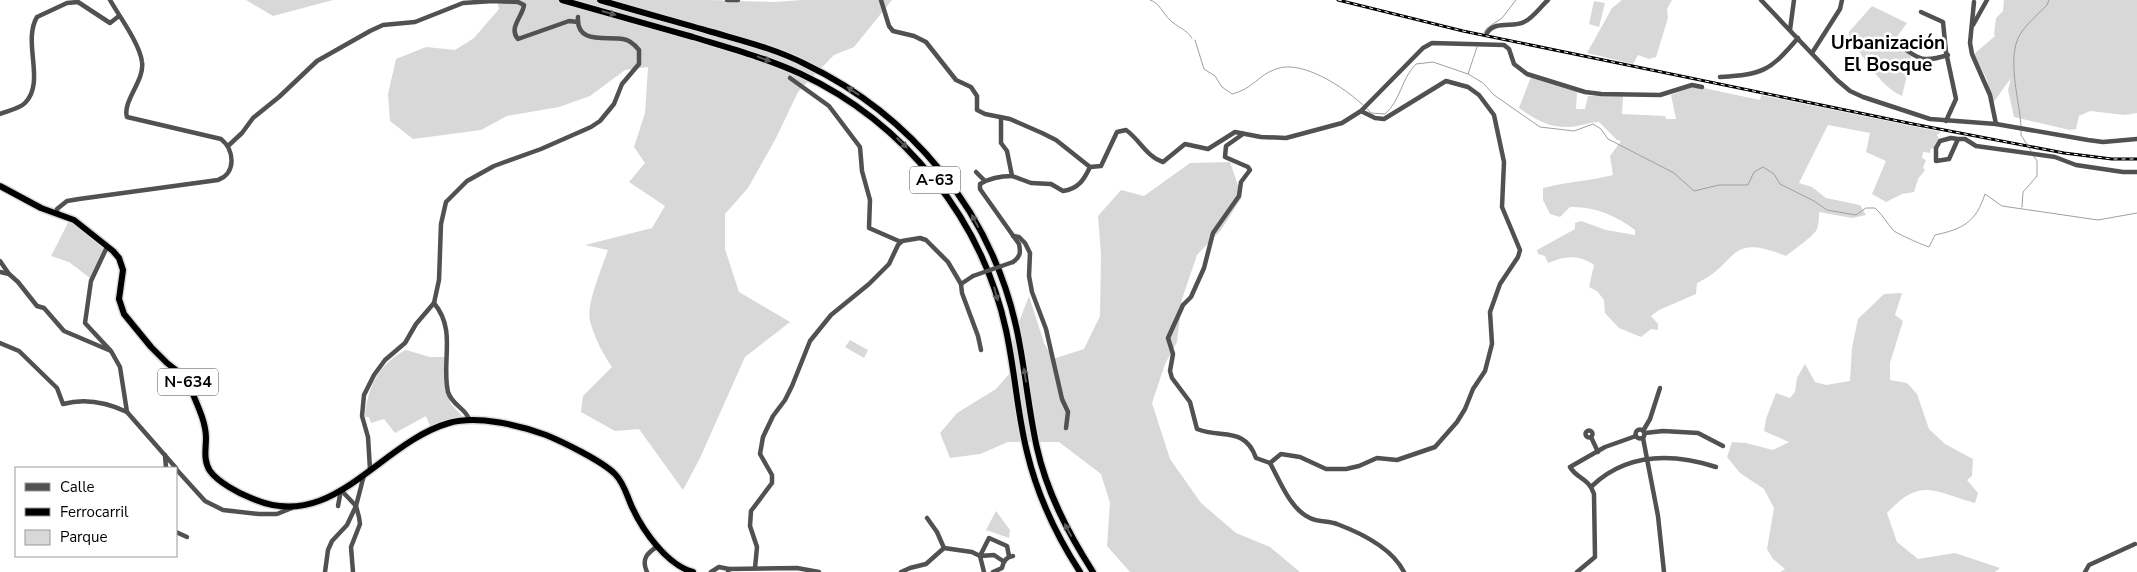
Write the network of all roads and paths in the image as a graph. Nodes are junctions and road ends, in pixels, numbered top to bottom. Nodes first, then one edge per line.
1 (110, 0) edge
2 (562, 0) edge
3 (600, 0) edge
4 (727, 0) edge
5 (738, 0) edge
6 (881, 0) edge
7 (1548, 0) edge
8 (1761, 0) edge
9 (1794, 0) edge
10 (1842, 0) edge
11 (1987, 0) edge
12 (1974, 2) dead end
13 (1921, 12) dead end
14 (120, 16) junction
15 (1972, 28) junction
16 (1790, 30) junction
17 (1487, 33) dead end
18 (1798, 38) junction
19 (1484, 39) dead end
20 (1894, 41) dead end
21 (1480, 44) junction
22 (1812, 53) junction
23 (1948, 55) junction
24 (1720, 77) dead end
25 (790, 78) dead end
26 (1702, 87) dead end
27 (1362, 110) junction
28 (0, 114) edge
29 (1000, 118) junction
30 (1946, 121) junction
31 (1996, 124) junction
32 (1243, 134) junction
33 (1958, 139) junction
34 (2137, 139) edge
35 (228, 146) junction
36 (1090, 167) junction
37 (976, 172) dead end
38 (2137, 172) edge
39 (1012, 176) junction
40 (985, 181) junction
41 (0, 186) edge
42 (57, 213) junction
43 (1013, 236) junction
44 (901, 242) junction
45 (107, 247) junction
46 (0, 261) edge
47 (0, 272) edge
48 (8, 274) junction
49 (961, 284) junction
50 (434, 303) junction
51 (0, 343) edge
52 (981, 350) dead end
53 (110, 351) junction
54 (1660, 388) dead end
55 (127, 412) junction
56 (469, 419) junction
57 (1066, 428) dead end
58 (1644, 434) junction
59 (1636, 436) junction
60 (1591, 437) dead end
61 (1723, 446) dead end
62 (1598, 452) junction
63 (165, 453) junction
64 (1647, 459) junction
65 (1270, 463) junction
66 (166, 467) edge
67 (175, 467) edge
68 (1716, 467) dead end
69 (178, 471) edge
70 (367, 471) junction
71 (1592, 486) junction
72 (342, 490) junction
73 (338, 506) dead end
74 (356, 506) junction
75 (292, 508) junction
76 (927, 518) dead end
77 (178, 533) edge
78 (187, 537) dead end
79 (2135, 544) dead end
80 (658, 546) junction
81 (944, 548) junction
82 (980, 556) junction
83 (1003, 561) junction
84 (755, 568) junction
85 (728, 571) edge
86 (325, 572) edge
87 (353, 572) edge
88 (647, 572) edge
89 (693, 572) edge
90 (712, 572) edge
91 (819, 572) edge
92 (901, 572) edge
93 (984, 572) edge
94 (993, 572) edge
95 (1080, 572) edge
96 (1093, 572) edge
97 (1404, 572) edge
98 (1577, 572) edge
99 (1664, 572) edge
100 (2085, 572) edge

1 - 14 street
2 -> 95 highway, A-63
96 -> 3 highway, A-63
4 - 5 street
6 - 29 street
7 - 17 street
8 - 16 street
9 - 16 street
10 - 22 street
11 - 15 street
12 - 15 street
13 - 23 street
14 - 28 street
14 - 35 street
15 - 31 street
16 - 18 street
18 - 22 street
18 - 24 street
19 - 21 street
20 - 23 street
21 - 26 street
21 - 27 street
22 - 30 street
23 - 30 street
25 - 44 street
27 - 32 street
27 - 65 street
29 - 36 street
29 - 39 street
30 - 31 street
31 - 34 street
32 - 36 street
32 - 65 street
33 - 33 street
33 - 38 street
35 - 42 street
35 - 50 street
36 - 39 street
37 - 40 street
39 - 40 street
40 - 43 street
41 - 42 highway, N-634
42 - 45 highway, N-634
43 - 49 street, bridge
43 - 57 street
44 - 49 street
44 - 84 street
45 - 53 street
45 - 75 highway, N-634
46 - 48 street
47 - 48 street
48 - 53 street
49 - 52 street
50 - 56 street
50 - 70 street
51 - 55 street
53 - 55 street
54 - 58 street
55 - 63 street
56 - 70 highway, N-634
56 - 80 highway, N-634
58 - 59 street
58 - 59 street
58 - 61 street
58 - 64 street
59 - 62 street
60 - 62 street
62 - 71 street
63 - 66 street
63 - 67 street
64 - 68 street
64 - 71 street
64 - 99 street
65 - 97 street
69 - 75 street
70 - 72 highway, N-634
70 - 74 street
71 - 98 street
72 - 73 street
72 - 74 street
72 - 75 highway, N-634
74 - 86 street
74 - 87 street
76 - 81 street
77 - 78 street
79 - 100 street
80 - 88 street
80 - 89 highway, N-634
81 - 82 street
81 - 92 street
82 - 83 street
82 - 83 street
82 - 93 street
83 - 94 street
84 - 85 street
84 - 91 street
85 - 90 street

